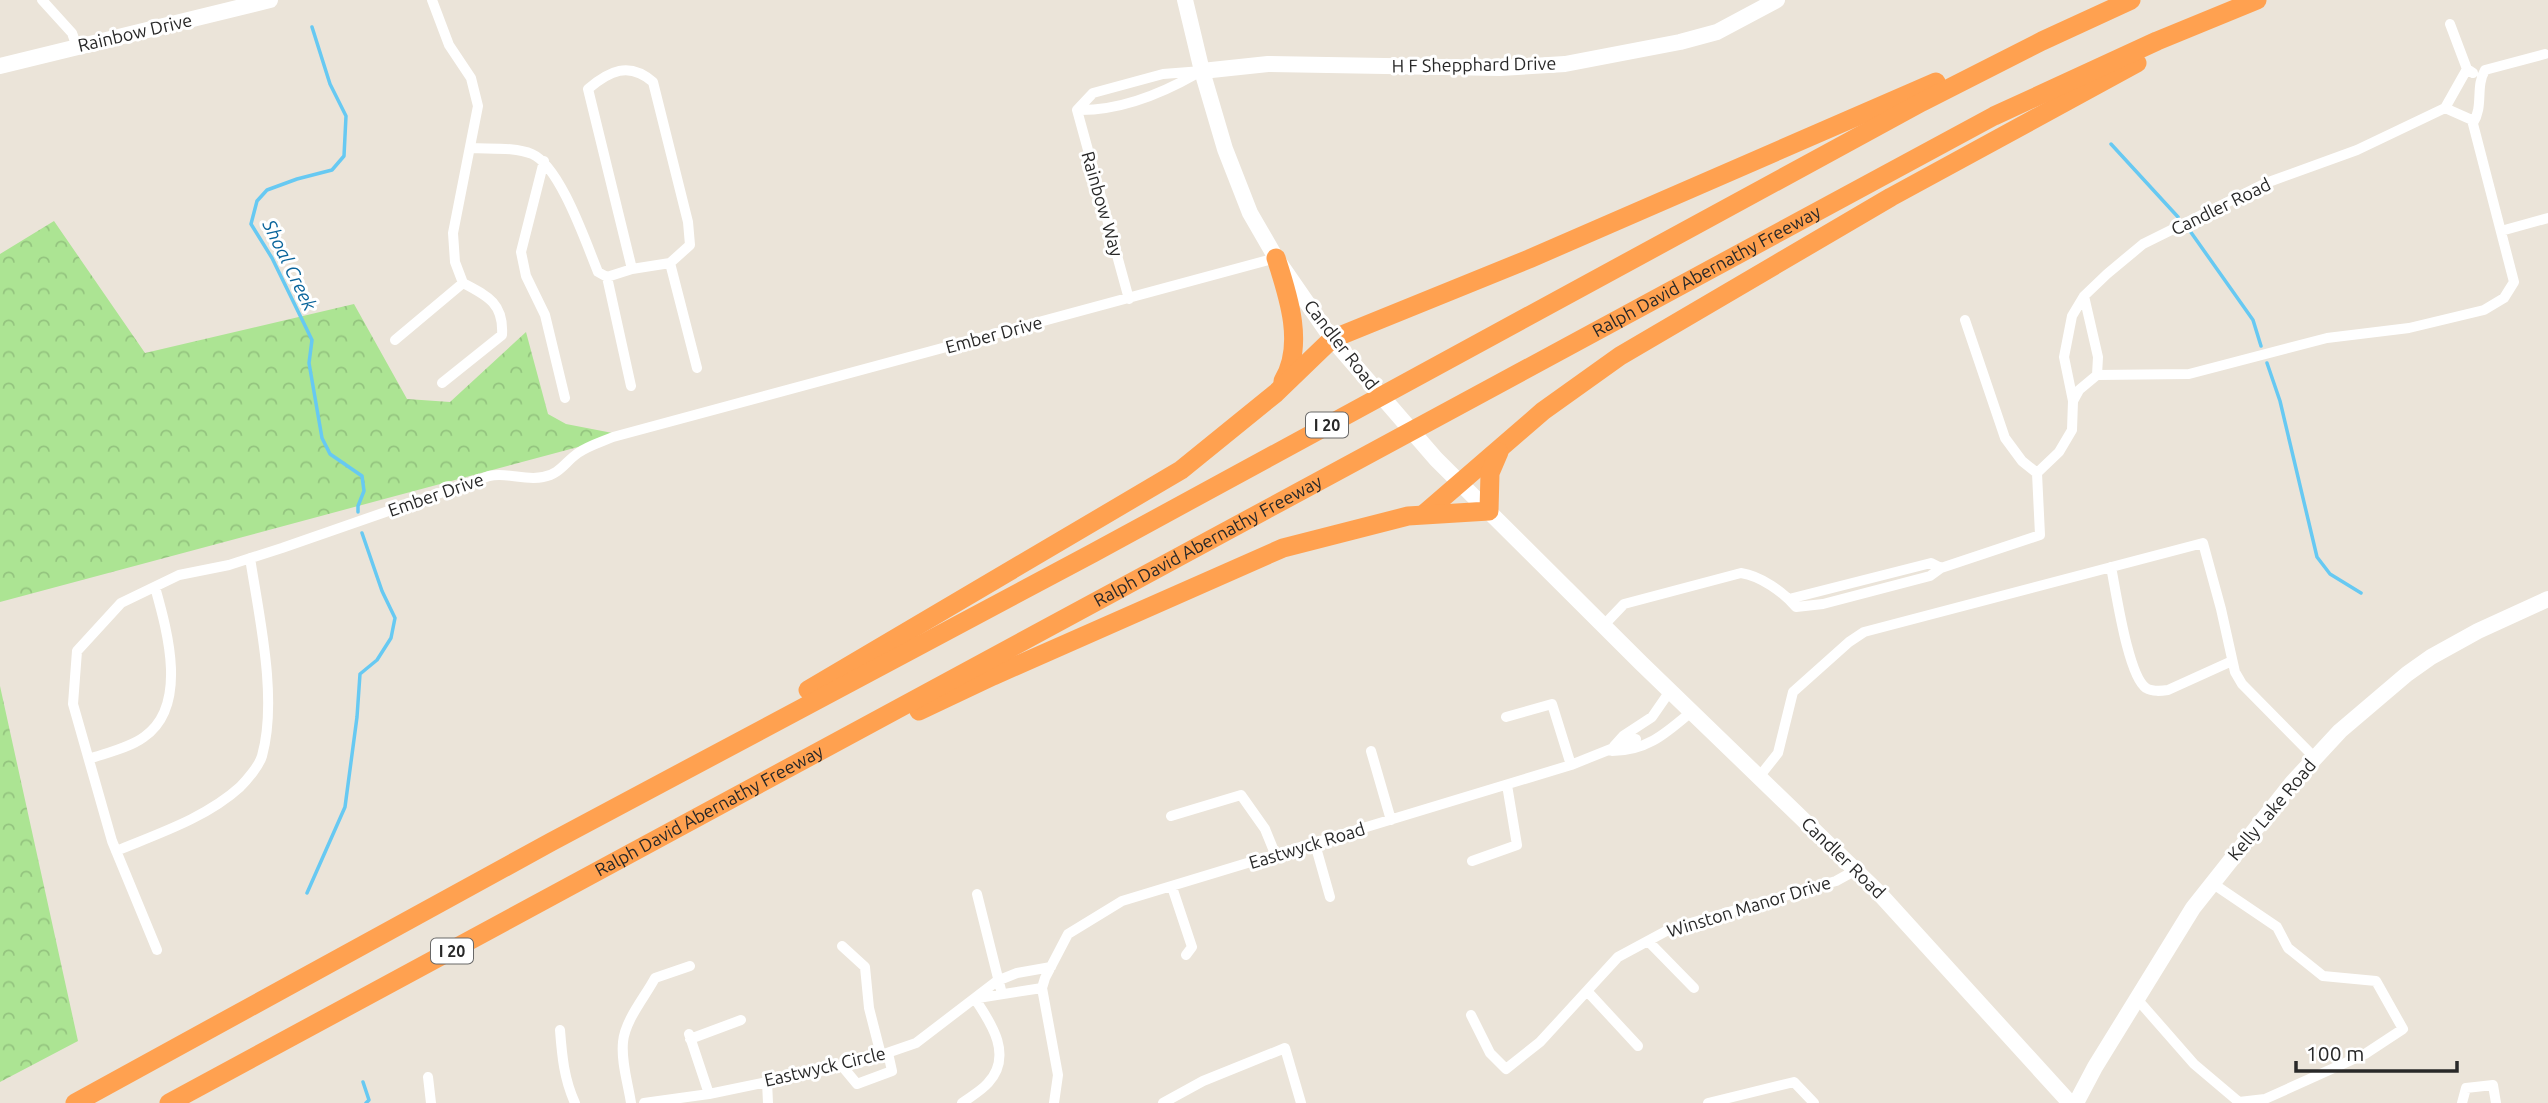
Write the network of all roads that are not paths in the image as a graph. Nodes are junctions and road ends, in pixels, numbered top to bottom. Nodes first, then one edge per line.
1 (42, 0) edge
2 (270, 0) edge
3 (432, 0) edge
4 (1185, 0) edge
5 (1777, 0) edge
6 (2131, 0) edge
7 (2259, 0) edge
8 (2105, 12) junction
9 (2450, 24) dead end
10 (77, 47) junction
11 (2545, 54) dead end
12 (0, 66) edge
13 (2467, 69) junction
14 (1202, 71) junction
15 (2480, 79) junction
16 (2445, 108) junction
17 (1077, 110) junction
18 (2473, 123) junction
19 (471, 148) junction
20 (544, 160) junction
21 (2548, 218) edge
22 (2501, 230) junction
23 (1276, 258) junction
24 (670, 263) junction
25 (632, 269) junction
26 (607, 277) junction
27 (463, 283) junction
28 (2084, 296) junction
29 (1129, 299) junction
30 (1965, 320) dead end
31 (1332, 339) junction
32 (395, 340) dead end
33 (697, 368) dead end
34 (2097, 375) junction
35 (442, 383) dead end
36 (631, 386) dead end
37 (1276, 393) junction
38 (565, 398) dead end
39 (2073, 401) junction
40 (1502, 447) junction
41 (2037, 474) junction
42 (1461, 482) junction
43 (1489, 511) junction
44 (1424, 514) junction
45 (250, 558) junction
46 (2111, 567) junction
47 (155, 587) junction
48 (2548, 599) edge
49 (1603, 626) junction
50 (2232, 661) junction
51 (1670, 691) junction
52 (1691, 712) junction
53 (1506, 717) dead end
54 (1639, 737) junction
55 (1610, 750) junction
56 (1371, 751) dead end
57 (2315, 758) junction
58 (89, 759) junction
59 (1571, 765) junction
60 (1759, 777) junction
61 (1507, 785) junction
62 (734, 799) junction
63 (1171, 816) dead end
64 (1391, 820) junction
65 (551, 842) junction
66 (1315, 844) junction
67 (116, 851) junction
68 (1276, 856) junction
69 (1472, 861) dead end
70 (1856, 870) junction
71 (2212, 883) junction
72 (1172, 887) junction
73 (977, 894) dead end
74 (1330, 897) dead end
75 (1648, 941) junction
76 (842, 946) dead end
77 (157, 950) dead end
78 (1186, 955) dead end
79 (690, 966) dead end
80 (1051, 967) junction
81 (998, 981) junction
82 (1042, 988) junction
83 (1694, 988) dead end
84 (1587, 991) junction
85 (1002, 994) junction
86 (975, 999) junction
87 (2137, 999) junction
88 (1471, 1015) dead end
89 (741, 1020) dead end
90 (560, 1030) dead end
91 (1638, 1046) dead end
92 (885, 1054) junction
93 (842, 1066) junction
94 (428, 1077) dead end
95 (767, 1082) junction
96 (706, 1097) edge
97 (75, 1103) edge
98 (169, 1103) edge
99 (431, 1103) edge
100 (575, 1103) edge
101 (631, 1103) edge
102 (644, 1103) edge
103 (768, 1103) edge
104 (962, 1103) edge
105 (1054, 1103) edge
106 (1163, 1103) edge
107 (1301, 1103) edge
108 (1708, 1103) edge
109 (1814, 1103) edge
110 (2070, 1103) edge
111 (2076, 1103) edge
112 (2462, 1103) edge
113 (2496, 1103) edge

1 - 10 street
2 - 10 street, Rainbow Drive
3 - 19 street
4 - 14 street, Candler Road
5 - 14 street, H F Shepphard Drive
6 - 8 highway, I 20
7 - 40 highway
7 - 62 highway, Ralph David Abernathy Freeway / I 20
8 - 31 highway
8 - 65 highway, I 20
9 - 13 street
10 - 12 street, Rainbow Drive
11 - 15 street
13 - 15 street
13 - 16 street
14 - 17 street
14 - 17 street
14 - 23 street, Candler Road
15 - 18 street
16 - 18 street
16 - 28 street, Candler Road
17 - 29 street, Rainbow Way
18 - 22 street
19 - 20 street
19 - 27 street
20 - 26 street
20 - 38 street
21 - 22 street
22 - 34 street
23 - 29 street, Ember Drive
23 - 31 street, Candler Road
23 - 37 highway
24 - 25 street
24 - 25 street
24 - 33 street
25 - 26 street
26 - 36 street
27 - 32 street
27 - 35 street
28 - 34 street
28 - 39 street
29 - 45 street, Ember Drive
30 - 41 street
31 - 37 highway
31 - 42 street, Candler Road
34 - 39 street
37 - 65 highway
39 - 41 street
40 - 42 highway
40 - 43 highway
41 - 49 street
42 - 43 street, Candler Road
42 - 44 highway
43 - 44 highway
43 - 49 street, Candler Road
44 - 62 highway
45 - 47 street, Ember Drive
45 - 67 street
46 - 50 street
46 - 50 street
46 - 60 street
47 - 58 street, Ember Drive
47 - 58 street
48 - 57 street, Kelly Lake Road
49 - 51 street, Candler Road
50 - 57 street
51 - 52 street, Candler Road
51 - 54 street, Eastwyck Road
52 - 54 street, Eastwyck Road
52 - 60 street, Candler Road
53 - 59 street
54 - 55 street, Eastwyck Road
54 - 55 street, Eastwyck Road
55 - 59 street, Eastwyck Road
56 - 64 street
57 - 71 street, Kelly Lake Road
58 - 67 street, Ember Drive
59 - 61 street, Eastwyck Road
60 - 70 street, Candler Road
61 - 64 street, Eastwyck Road
61 - 69 street
62 - 98 highway, Ralph David Abernathy Freeway / I 20
63 - 68 street
64 - 66 street, Eastwyck Road
65 - 97 highway, I 20
66 - 68 street, Eastwyck Road
66 - 74 street
67 - 77 street, Ember Drive
68 - 72 street, Eastwyck Road
70 - 75 street, Winston Manor Drive
70 - 110 street, Candler Road
71 - 87 street, Kelly Lake Road
71 - 87 street
72 - 78 street
72 - 80 street, Eastwyck Road
73 - 81 street
75 - 83 street
75 - 84 street, Winston Manor Drive
76 - 92 street
79 - 101 street
80 - 81 street
80 - 82 street, Eastwyck Road
81 - 85 street
81 - 86 street
82 - 85 street, Eastwyck Circle
82 - 105 street
84 - 88 street, Winston Manor Drive
84 - 91 street
85 - 86 street, Eastwyck Circle
86 - 92 street, Eastwyck Circle
86 - 104 street
87 - 111 street, Kelly Lake Road
89 - 96 street
90 - 100 street
92 - 93 street, Eastwyck Circle
92 - 93 street
93 - 95 street, Eastwyck Circle
94 - 99 street
95 - 96 street, Eastwyck Circle
95 - 103 street
96 - 102 street, Eastwyck Circle
106 - 107 street
108 - 109 street
112 - 113 street

